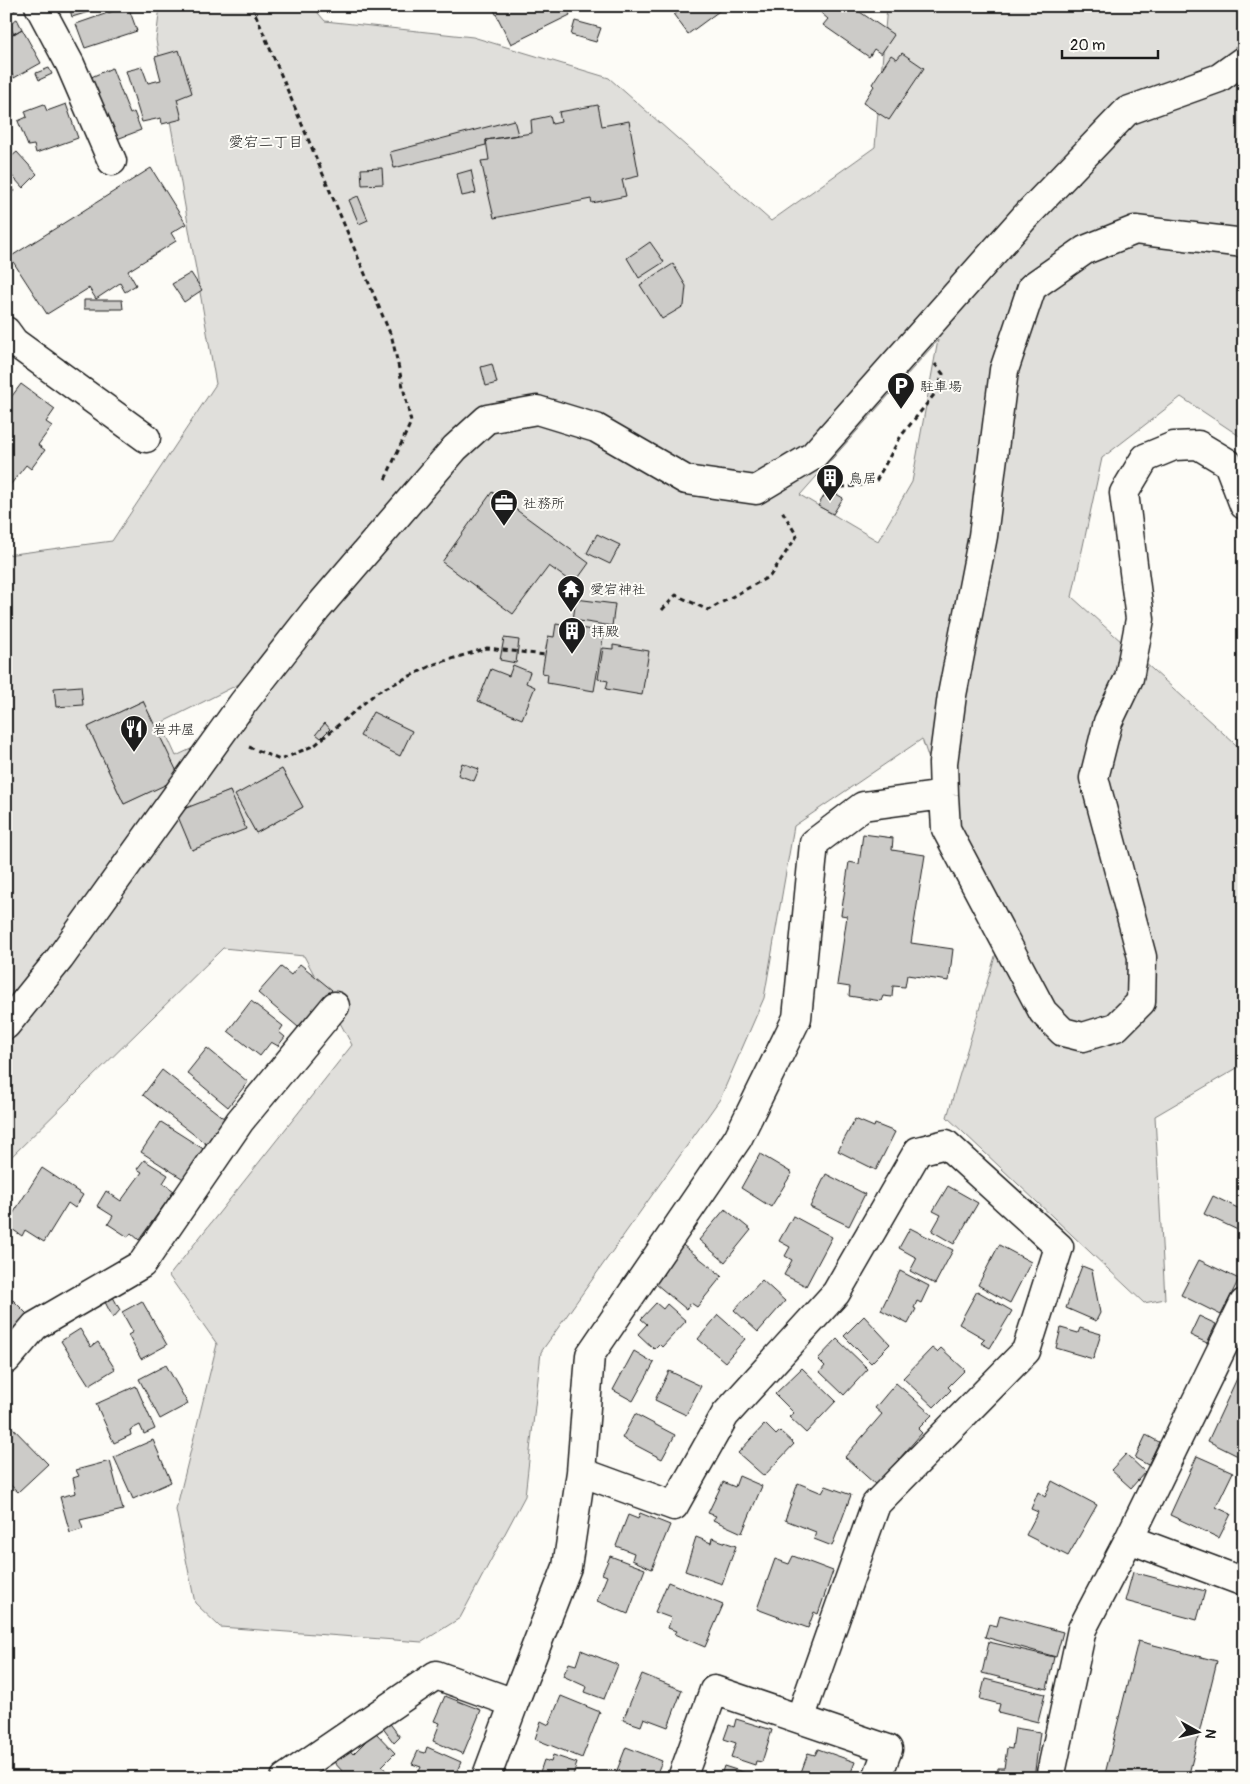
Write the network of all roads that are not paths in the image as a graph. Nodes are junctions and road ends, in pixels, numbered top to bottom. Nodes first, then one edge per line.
1 (39, 6) edge
2 (1244, 60) edge
3 (112, 161) dead end
4 (1244, 243) edge
5 (6, 331) edge
6 (146, 438) dead end
7 (1244, 505) edge
8 (944, 795) junction
9 (336, 1006) dead end
10 (6, 1025) edge
11 (1244, 1303) edge
12 (6, 1360) edge
13 (581, 1472) junction
14 (1129, 1539) junction
15 (1244, 1582) edge
16 (514, 1703) junction
17 (800, 1719) junction
18 (285, 1778) edge
19 (486, 1778) edge
20 (682, 1778) edge
21 (878, 1778) edge
22 (1050, 1778) edge

1 - 3 street
2 - 10 street
4 - 8 street
5 - 6 street
7 - 8 street
8 - 13 street
9 - 12 street
11 - 14 street
13 - 16 street
13 - 17 street
14 - 15 street
14 - 22 street
16 - 18 street
16 - 19 street
17 - 20 street
17 - 21 street

